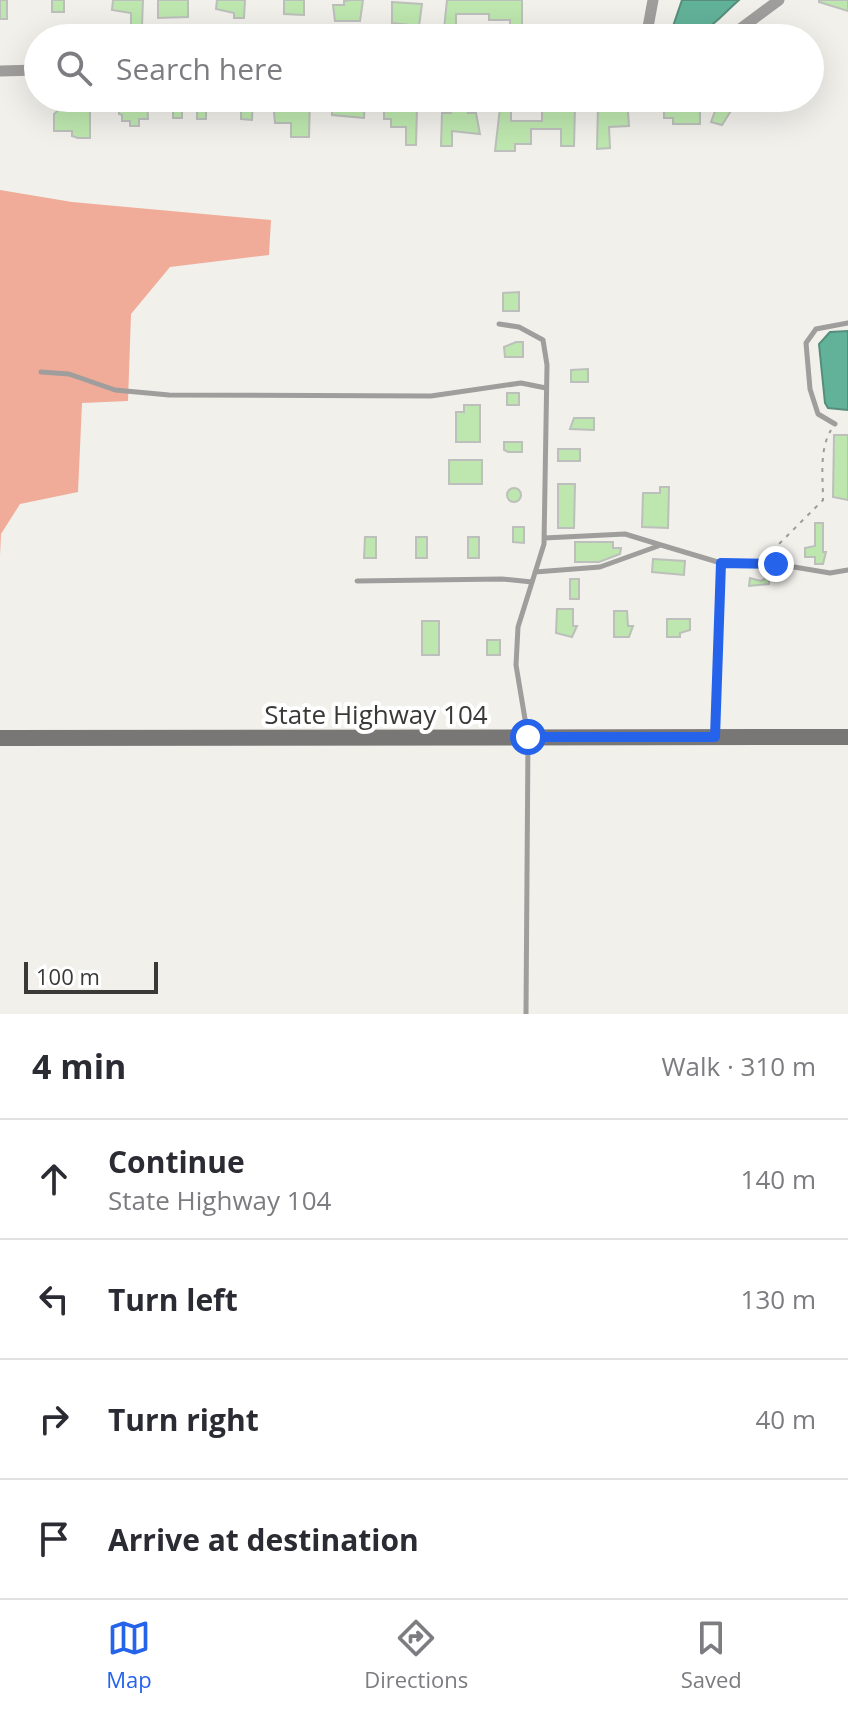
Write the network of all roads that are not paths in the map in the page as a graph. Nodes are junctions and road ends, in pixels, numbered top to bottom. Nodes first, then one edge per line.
1 (653, 0) edge
2 (779, 0) edge
3 (649, 24) edge
4 (747, 24) edge
5 (24, 70) edge
6 (0, 71) edge
7 (848, 323) edge
8 (499, 324) dead end
9 (41, 372) dead end
10 (546, 388) junction
11 (835, 424) road end
12 (544, 538) junction
13 (661, 545) junction
14 (721, 563) junction
15 (848, 570) edge
16 (535, 572) junction
17 (357, 581) dead end
18 (532, 582) junction
19 (528, 737) junction
20 (715, 737) junction
21 (848, 737) edge
22 (0, 738) edge
23 (526, 1014) edge

1 - 3 street
2 - 4 street
5 - 6 street
7 - 11 lane
8 - 10 lane
9 - 10 lane
10 - 12 lane
12 - 13 lane
12 - 16 lane
13 - 14 lane
13 - 16 lane
14 - 15 lane
14 - 20 lane
16 - 18 lane
17 - 18 lane
18 - 19 lane
19 - 20 main road, State Highway 104
19 - 22 main road, State Highway 104
19 - 23 lane
20 - 21 main road, State Highway 104

